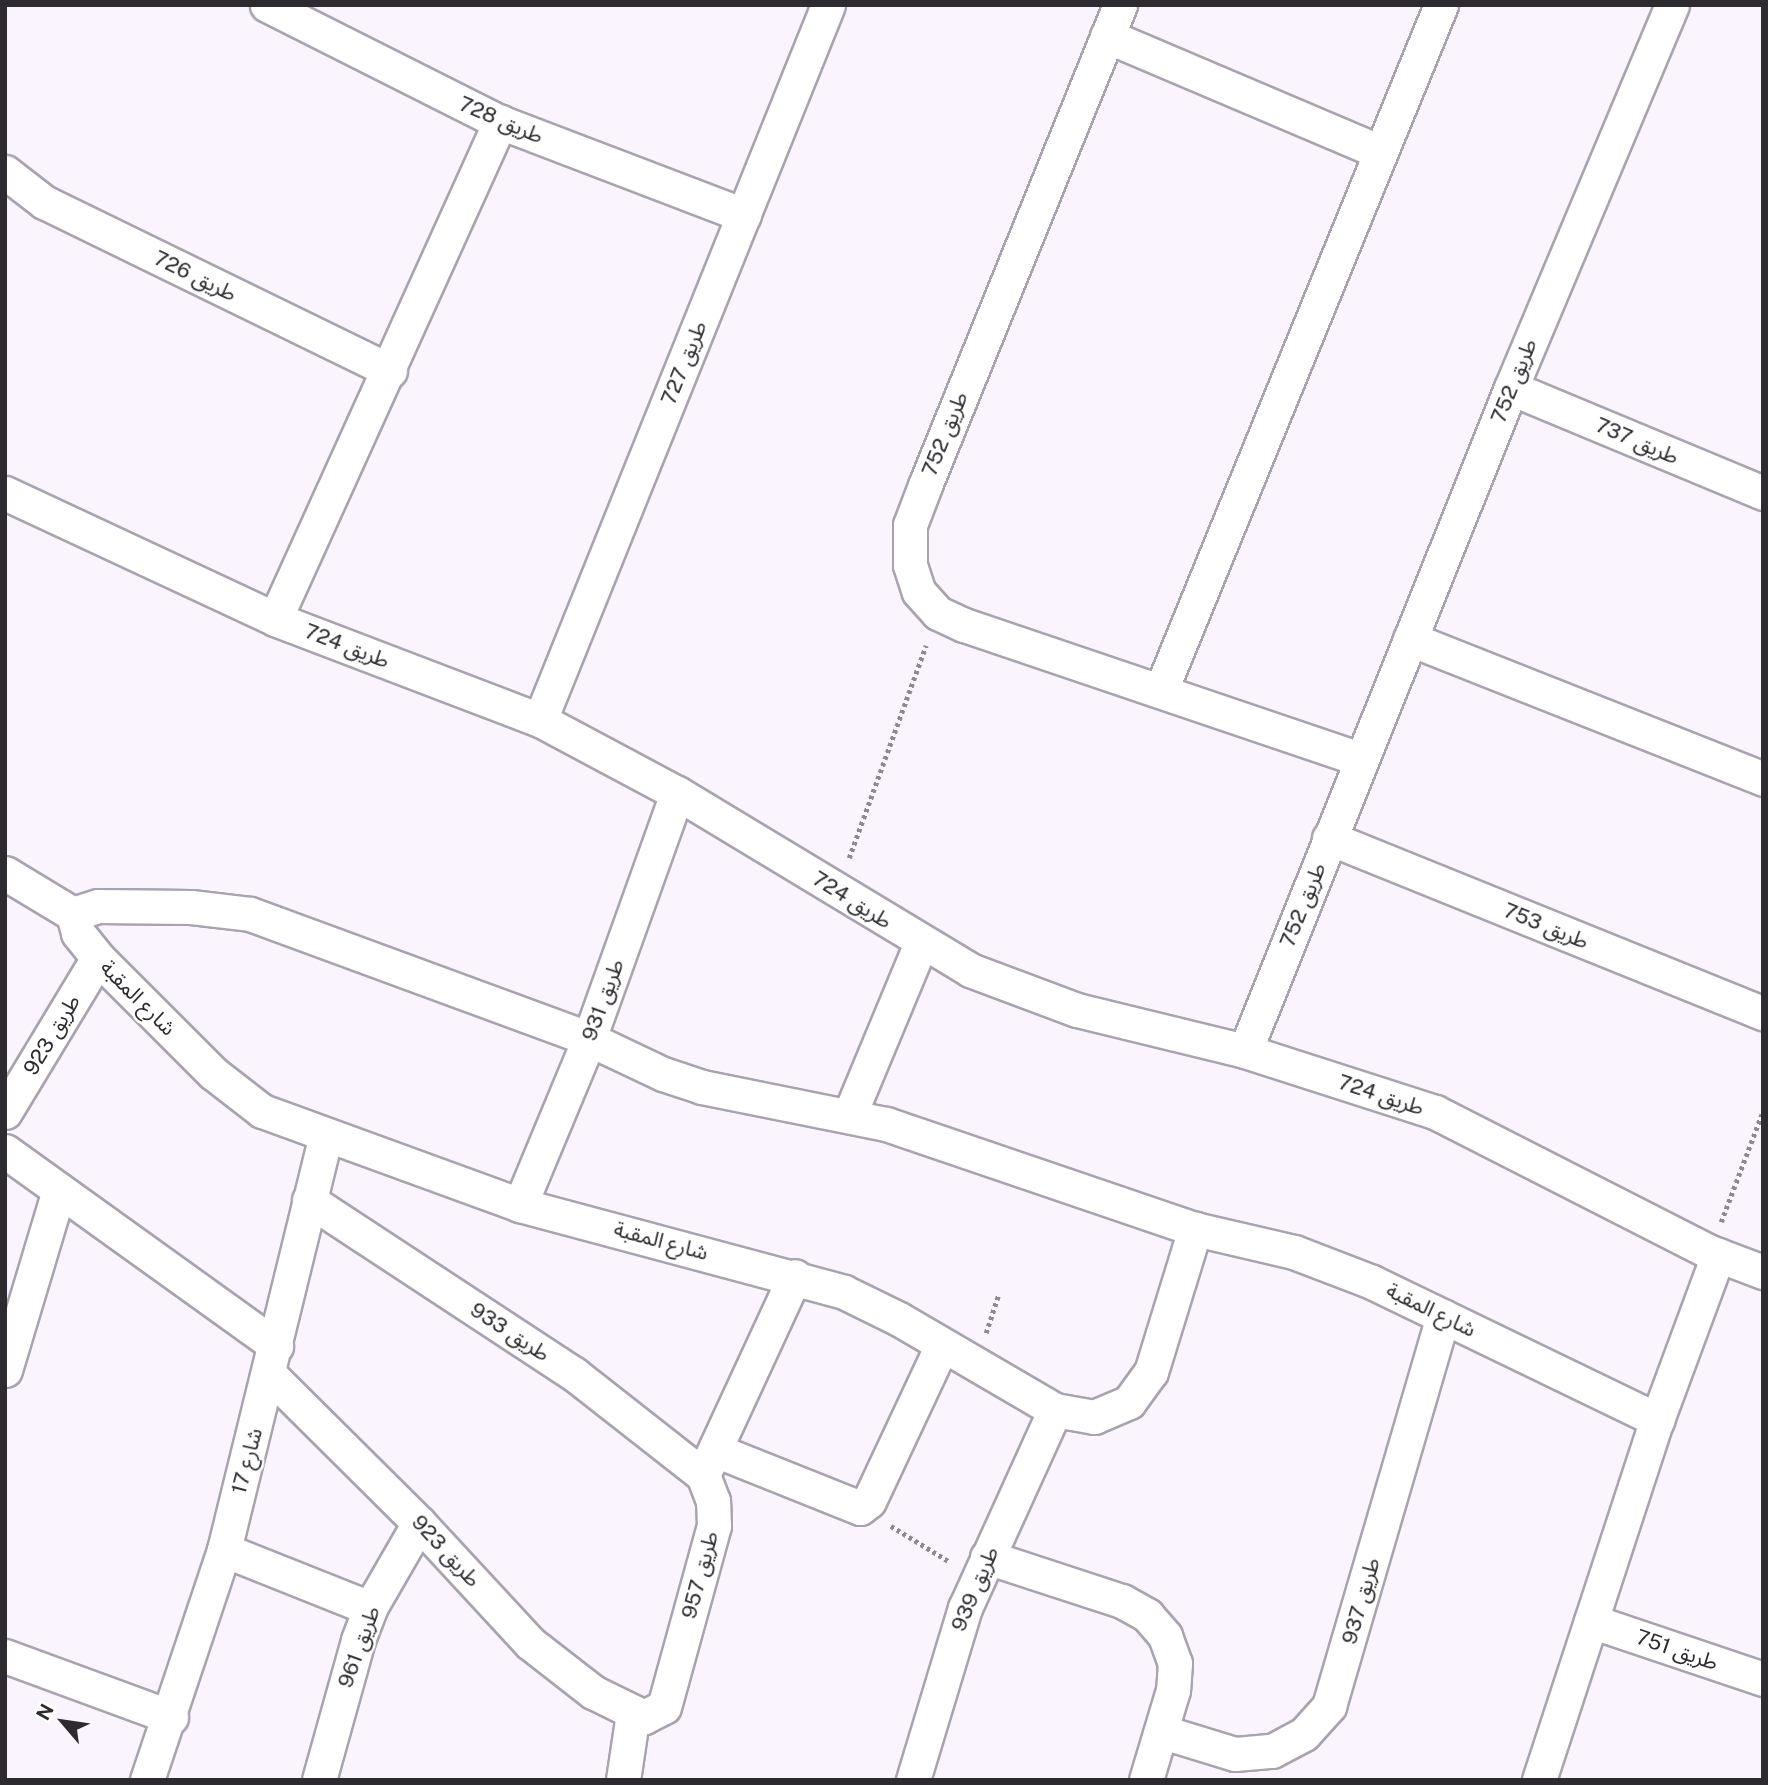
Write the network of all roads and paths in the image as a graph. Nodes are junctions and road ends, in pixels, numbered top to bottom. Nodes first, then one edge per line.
1 (267, 5) edge
2 (828, 5) edge
3 (1120, 5) edge
4 (1441, 5) edge
5 (1672, 5) edge
6 (1107, 36) junction
7 (500, 122) junction
8 (1380, 152) junction
9 (5, 172) edge
10 (744, 215) junction
11 (390, 371) junction
12 (1511, 388) junction
13 (1762, 492) edge
14 (5, 493) edge
15 (938, 613) junction
16 (275, 619) junction
17 (1410, 639) junction
18 (1161, 690) junction
19 (540, 720) junction
20 (1362, 759) junction
21 (1763, 779) edge
22 (677, 793) junction
23 (1329, 838) junction
24 (5, 873) edge
25 (837, 891) junction
26 (73, 914) junction
27 (920, 943) junction
28 (98, 958) junction
29 (1763, 1013) edge
30 (589, 1039) junction
31 (1245, 1051) junction
32 (1763, 1111) edge
33 (5, 1112) edge
34 (849, 1116) junction
35 (326, 1136) junction
36 (5, 1151) edge
37 (59, 1190) junction
38 (309, 1200) junction
39 (520, 1205) junction
40 (1195, 1229) junction
41 (1714, 1254) junction
42 (1763, 1272) edge
43 (795, 1276) junction
44 (1443, 1316) junction
45 (942, 1345) junction
46 (272, 1360) junction
47 (5, 1370) edge
48 (1055, 1410) junction
49 (1657, 1420) junction
50 (709, 1462) junction
51 (860, 1508) junction
52 (419, 1523) junction
53 (224, 1550) junction
54 (983, 1568) junction
55 (370, 1608) junction
56 (1591, 1621) junction
57 (5, 1656) edge
58 (1763, 1679) edge
59 (634, 1713) junction
60 (171, 1717) junction
61 (1163, 1732) junction
62 (921, 1778) edge
63 (147, 1780) edge
64 (319, 1780) edge
65 (623, 1780) edge
66 (1146, 1780) edge
67 (1539, 1780) edge

1 - 7 street, طريق 728
2 - 10 street, طريق 727
3 - 6 street, طريق 752
4 - 8 street
5 - 12 street, طريق 752
6 - 8 street
6 - 15 street, طريق 752
7 - 10 street, طريق 728
7 - 11 street
8 - 18 street
9 - 11 street, طريق 726
10 - 19 street, طريق 727
11 - 16 street
12 - 13 street, طريق 737
12 - 17 street, طريق 752
14 - 16 street, طريق 724
15 - 18 street, طريق 752
15 - 25 path
16 - 19 street, طريق 724
17 - 20 street, طريق 752
17 - 21 street
18 - 20 street, طريق 752
19 - 22 street, طريق 724
20 - 23 street, طريق 752
22 - 25 street, طريق 724
22 - 30 street, طريق 931
23 - 29 street, طريق 753
23 - 31 street, طريق 752
24 - 26 street
25 - 27 street, طريق 724
26 - 28 street, شارع المقبة
26 - 30 street, شارع المقبة
27 - 31 street, طريق 724
27 - 34 street
28 - 33 street, طريق 923
28 - 35 street, شارع المقبة
30 - 34 street, شارع المقبة
30 - 39 street, طريق 931
31 - 41 street, طريق 724
32 - 41 path
34 - 40 street, شارع المقبة
35 - 38 street, شارع 17
35 - 39 street, شارع المقبة
36 - 37 street, طريق 923
37 - 46 street, طريق 923
37 - 47 street
38 - 46 street, شارع 17
38 - 50 street, طريق 933
39 - 43 street, شارع المقبة
40 - 44 street, شارع المقبة
40 - 48 street, شارع المقبة
41 - 42 street
41 - 49 street
43 - 45 street, شارع المقبة
43 - 50 street
44 - 49 street, شارع المقبة
44 - 61 street, طريق 937
45 - 48 street, شارع المقبة
45 - 51 street
46 - 52 street, طريق 923
46 - 53 street, شارع 17
48 - 54 street, طريق 939
49 - 56 street
50 - 51 street, طريق 933
50 - 59 street, طريق 957
51 - 54 path
52 - 55 street, طريق 961
52 - 59 street, طريق 923
53 - 55 street
53 - 60 street, شارع 17
54 - 61 street
54 - 62 street, طريق 939
55 - 64 street, طريق 961
56 - 58 street, طريق 751
56 - 67 street
57 - 60 street
59 - 65 street
60 - 63 street, شارع 17
61 - 66 street

